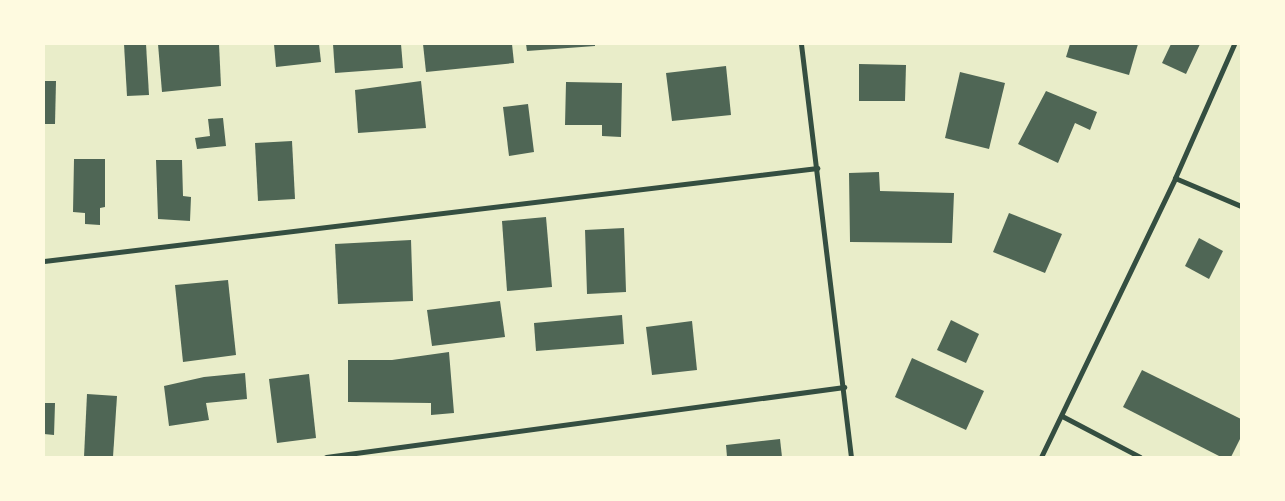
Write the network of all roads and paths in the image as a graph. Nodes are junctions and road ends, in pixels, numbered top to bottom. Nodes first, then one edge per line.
1 (801, 44) edge
2 (1234, 44) edge
3 (817, 168) junction
4 (1175, 178) junction
5 (1241, 206) edge
6 (44, 261) edge
7 (844, 387) junction
8 (1062, 416) junction
9 (326, 457) edge
10 (851, 457) edge
11 (1041, 457) edge
12 (1140, 457) edge

1 - 3 street
2 - 4 street
3 - 6 street
3 - 7 street
4 - 5 street
4 - 8 street
7 - 9 street
7 - 10 street
8 - 11 street
8 - 12 street

